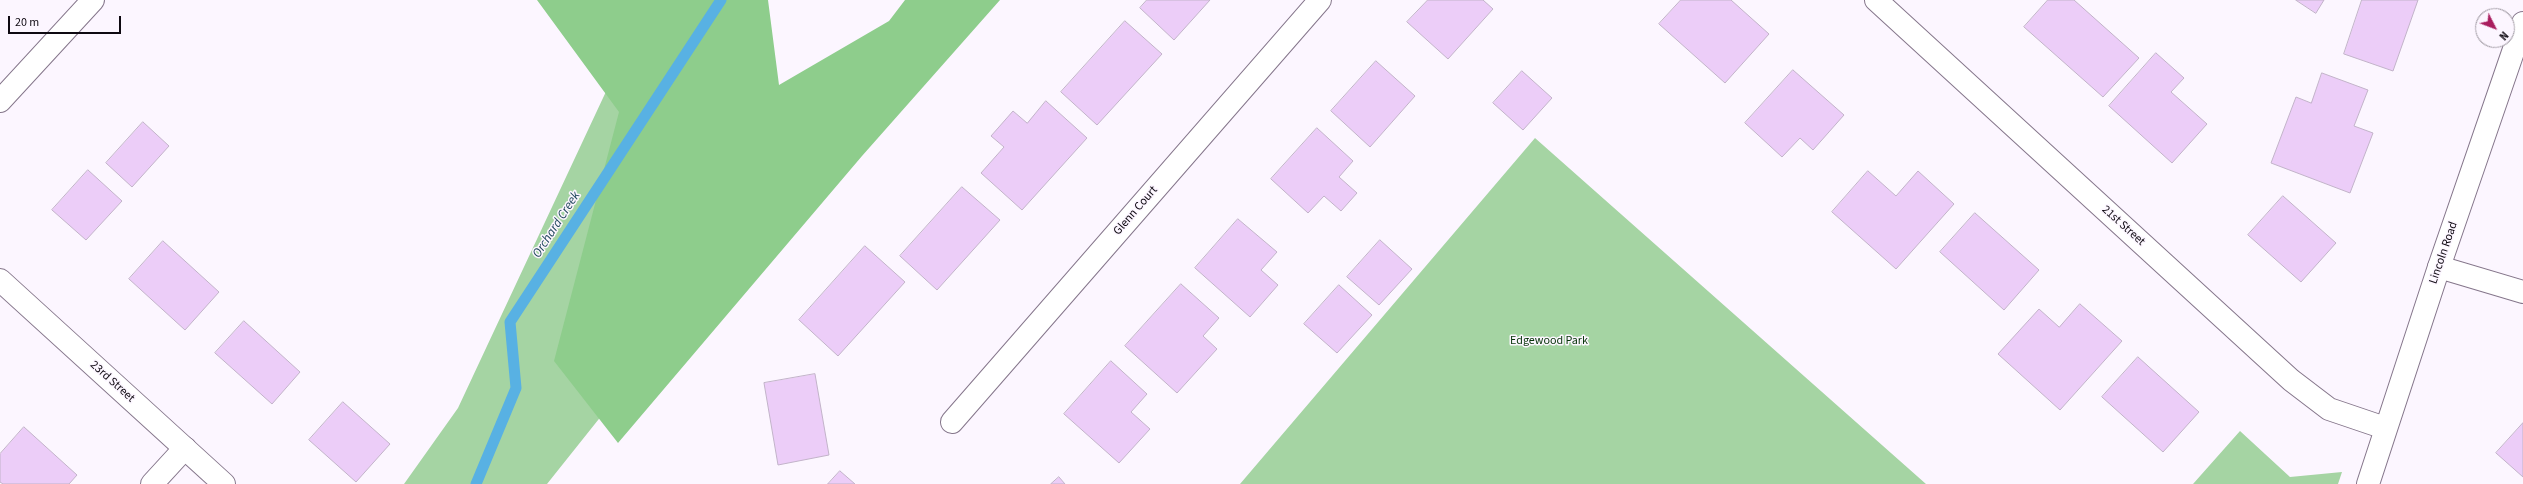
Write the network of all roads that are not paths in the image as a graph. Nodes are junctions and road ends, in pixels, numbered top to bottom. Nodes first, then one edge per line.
1 (93, 0) edge
2 (1320, 0) edge
3 (1876, 0) edge
4 (2523, 23) edge
5 (0, 101) edge
6 (2439, 267) junction
7 (0, 280) edge
8 (2523, 292) edge
9 (952, 422) dead end
10 (2386, 428) junction
11 (185, 448) junction
12 (152, 484) edge
13 (224, 484) edge
14 (2368, 484) edge

1 - 5 street
2 - 9 street, Glenn Court
3 - 10 street, 21st Street
4 - 6 street, Lincoln Road
6 - 8 street
6 - 10 street, Lincoln Road
7 - 11 street, 23rd Street
10 - 14 street, Lincoln Road
11 - 12 street
11 - 13 street, 23rd Street

